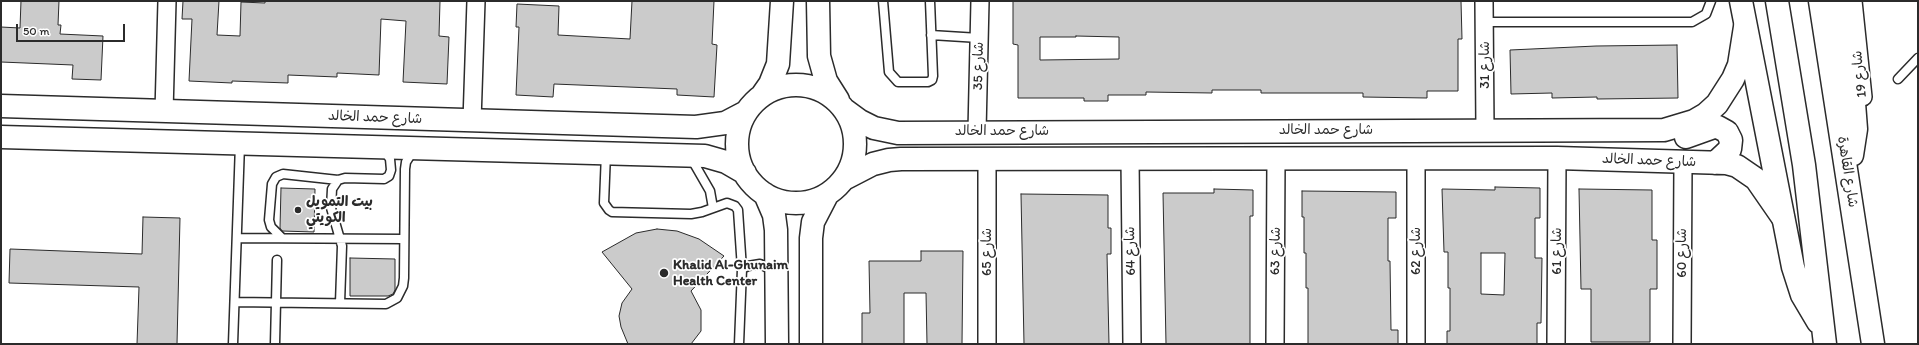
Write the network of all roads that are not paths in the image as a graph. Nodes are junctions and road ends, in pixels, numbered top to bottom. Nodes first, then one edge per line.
1 (167, 1) edge
2 (476, 1) edge
3 (782, 1) edge
4 (818, 1) edge
5 (883, 1) edge
6 (930, 1) edge
7 (980, 1) edge
8 (1484, 1) edge
9 (1711, 1) edge
10 (1777, 1) edge
11 (1820, 1) edge
12 (1837, 1) edge
13 (1853, 1) edge
14 (1743, 11) edge
15 (1484, 22) junction
16 (931, 35) junction
17 (979, 38) junction
18 (1918, 58) edge
19 (1898, 79) dead end
20 (763, 94) junction
21 (1, 106) edge
22 (842, 106) junction
23 (164, 112) junction
24 (746, 112) junction
25 (306, 116) junction
26 (342, 117) junction
27 (472, 121) junction
28 (1351, 130) junction
29 (1485, 130) junction
30 (978, 131) junction
31 (1315, 131) junction
32 (1648, 131) junction
33 (1, 137) edge
34 (240, 144) junction
35 (306, 146) junction
36 (1854, 146) junction
37 (340, 147) junction
38 (382, 148) junction
39 (415, 149) junction
40 (606, 154) junction
41 (689, 156) junction
42 (1416, 158) junction
43 (1557, 158) junction
44 (988, 159) junction
45 (1130, 159) junction
46 (1276, 159) junction
47 (1311, 159) junction
48 (1353, 159) junction
49 (1683, 163) junction
50 (1715, 163) junction
51 (1848, 171) junction
52 (745, 173) junction
53 (844, 179) junction
54 (338, 180) junction
55 (765, 194) junction
56 (827, 195) junction
57 (713, 208) junction
58 (1784, 219) junction
59 (237, 238) junction
60 (282, 238) junction
61 (341, 238) junction
62 (404, 239) junction
63 (777, 244) junction
64 (811, 244) junction
65 (277, 260) dead end
66 (742, 269) junction
67 (777, 273) junction
68 (235, 302) junction
69 (275, 303) junction
70 (340, 303) junction
71 (1824, 337) edge
72 (233, 344) edge
73 (275, 344) edge
74 (739, 344) edge
75 (777, 344) edge
76 (810, 344) edge
77 (987, 344) edge
78 (1132, 344) edge
79 (1275, 344) edge
80 (1416, 344) edge
81 (1556, 344) edge
82 (1682, 344) edge
83 (1873, 344) edge

1 - 23 street
2 - 27 street
3 - 20 street
4 - 22 street
5 - 16 lane
6 - 16 lane
7 - 17 street, شارع 35
8 - 15 street, شارع 31
9 - 15 lane
10 - 71 street
11 - 51 street, شارع القاهرة
12 - 36 street
13 - 36 street, شارع 19
14 - 32 street, شارع حمد الخالد
14 - 58 street
15 - 29 street, شارع 31
16 - 17 lane
17 - 30 street, شارع 35
18 - 19 lane
20 - 22 street
20 - 24 street
21 - 23 street, شارع حمد الخالد
22 - 30 street, شارع حمد الخالد
22 - 53 street
23 - 25 street, شارع حمد الخالد
24 - 27 street, شارع حمد الخالد
24 - 52 street
25 - 26 street, شارع حمد الخالد
25 - 35 street
26 - 27 street, شارع حمد الخالد
26 - 37 street
28 - 29 street, شارع حمد الخالد
28 - 31 street, شارع حمد الخالد
28 - 48 street
29 - 32 street, شارع حمد الخالد
30 - 31 street, شارع حمد الخالد
31 - 47 street
32 - 50 street
33 - 34 street
34 - 35 street
34 - 59 lane
35 - 37 street
36 - 51 street
37 - 38 street
38 - 39 street
38 - 54 lane
39 - 40 street
39 - 62 lane
40 - 41 street
40 - 57 lane
41 - 52 street
41 - 57 lane
42 - 43 street, شارع حمد الخالد
42 - 48 street, شارع حمد الخالد
42 - 80 street, شارع 62
43 - 49 street, شارع حمد الخالد
43 - 81 street, شارع 61
44 - 45 street, شارع حمد الخالد
44 - 53 street, شارع حمد الخالد
44 - 77 street, شارع 65
45 - 46 street, شارع حمد الخالد
45 - 78 street, شارع 64
46 - 47 street, شارع حمد الخالد
46 - 79 street, شارع 63
47 - 48 street, شارع حمد الخالد
49 - 50 street, شارع حمد الخالد
49 - 82 street, شارع 60
50 - 58 street, شارع حمد الخالد
51 - 83 street, شارع القاهرة
52 - 55 street
53 - 56 street
54 - 60 lane
54 - 61 lane
55 - 56 street
55 - 63 street
56 - 64 street
57 - 66 lane
58 - 71 street
59 - 60 lane
59 - 68 lane
60 - 61 lane
61 - 62 lane
61 - 70 lane
62 - 70 lane
63 - 64 street
63 - 67 street
64 - 76 street
65 - 69 lane
66 - 67 lane
66 - 74 lane
67 - 75 street
68 - 69 lane
68 - 72 lane
69 - 70 lane
69 - 73 lane

